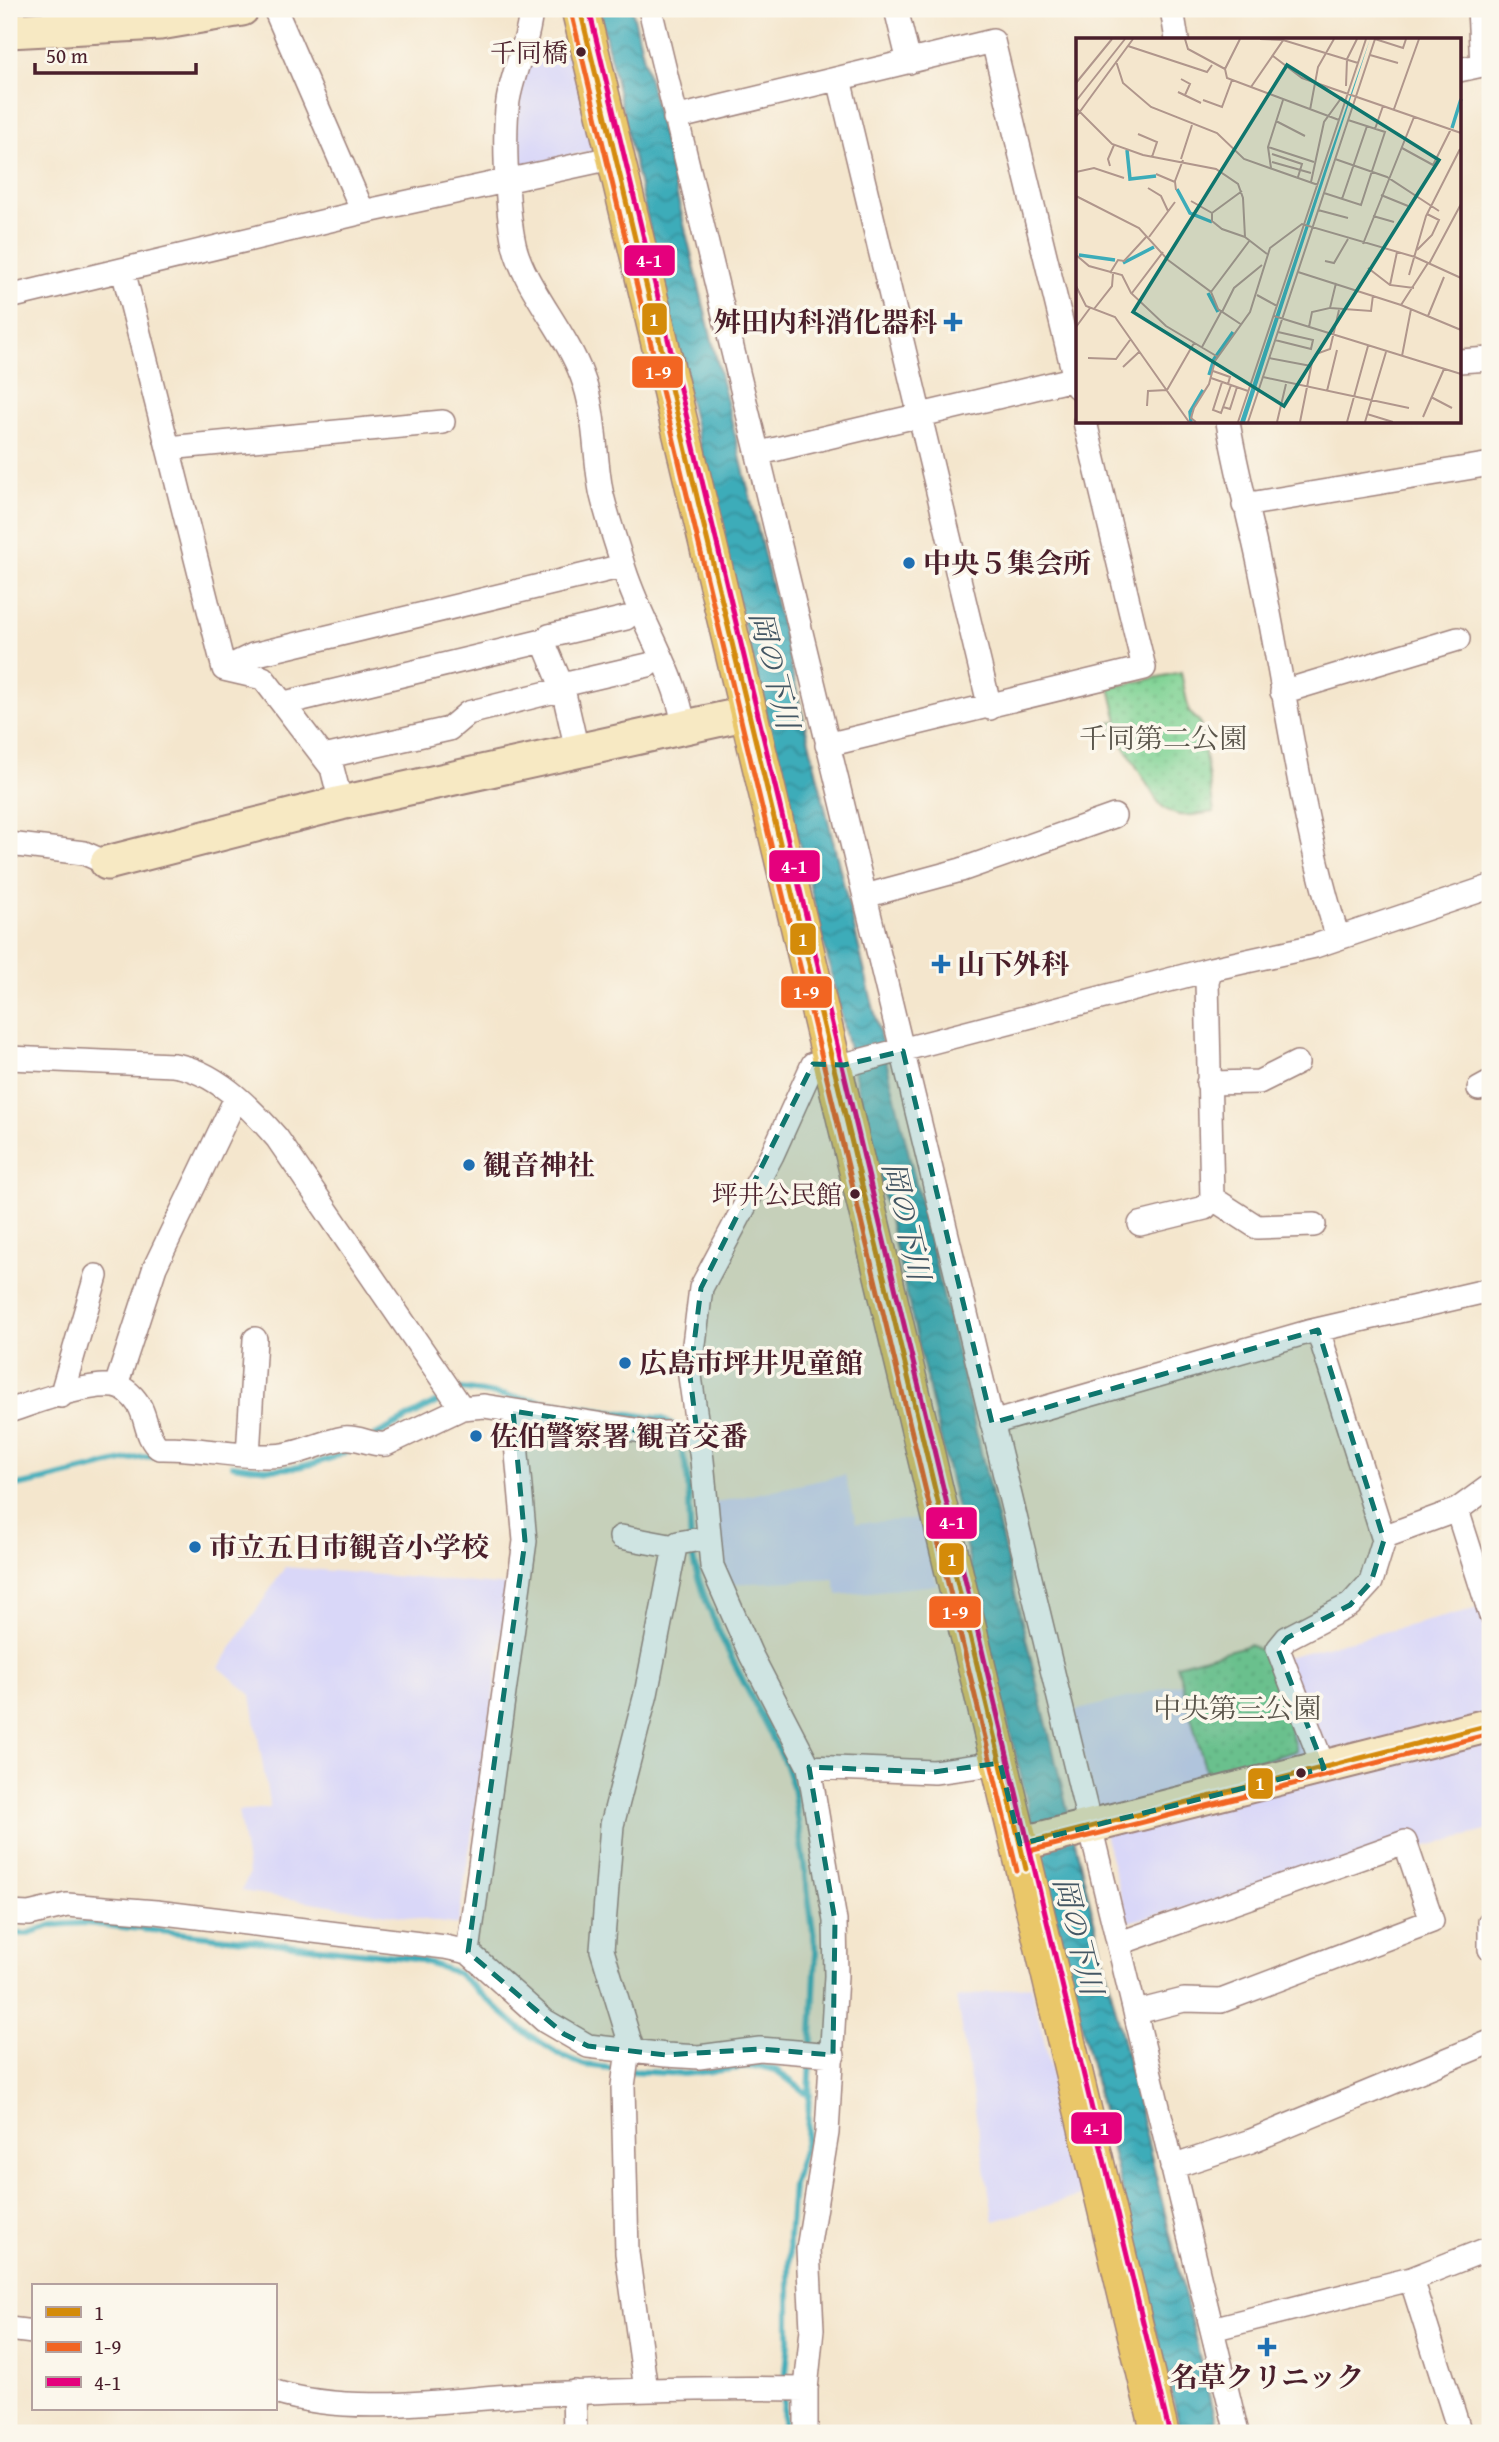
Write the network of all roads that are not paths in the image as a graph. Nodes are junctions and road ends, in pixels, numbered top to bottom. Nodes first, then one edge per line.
1 (242, 9) edge
2 (275, 9) edge
3 (531, 9) edge
4 (580, 9) edge
5 (650, 9) edge
6 (896, 9) edge
7 (1172, 9) edge
8 (1479, 9) edge
9 (9, 31) edge
10 (1177, 38) edge
11 (909, 62) junction
12 (1460, 70) edge
13 (839, 79) junction
14 (675, 118) junction
15 (616, 157) junction
16 (509, 181) junction
17 (363, 212) junction
18 (123, 270) junction
19 (9, 298) edge
20 (1490, 359) edge
21 (1460, 361) edge
22 (1076, 377) edge
23 (1076, 381) edge
24 (920, 414) junction
25 (443, 422) dead end
26 (1085, 424) edge
27 (1228, 424) edge
28 (168, 448) junction
29 (760, 453) junction
30 (1485, 465) dead end
31 (1244, 505) junction
32 (623, 566) junction
33 (626, 618) dead end
34 (1458, 639) dead end
35 (542, 641) junction
36 (648, 665) dead end
37 (224, 670) junction
38 (563, 689) junction
39 (1282, 692) junction
40 (285, 703) junction
41 (990, 708) junction
42 (749, 713) junction
43 (684, 725) junction
44 (827, 745) junction
45 (578, 750) junction
46 (324, 757) junction
47 (341, 803) junction
48 (1114, 816) dead end
49 (9, 844) edge
50 (107, 863) joint
51 (1490, 887) edge
52 (865, 896) junction
53 (1338, 938) junction
54 (1210, 969) junction
55 (898, 1052) junction
56 (9, 1058) edge
57 (1297, 1063) dead end
58 (837, 1064) junction
59 (1208, 1083) junction
60 (236, 1098) junction
61 (1212, 1198) junction
62 (1139, 1224) dead end
63 (1314, 1225) dead end
64 (96, 1276) dead end
65 (1490, 1290) edge
66 (1318, 1330) junction
67 (255, 1339) dead end
68 (116, 1386) junction
69 (61, 1396) junction
70 (455, 1399) junction
71 (9, 1411) edge
72 (513, 1411) junction
73 (992, 1423) junction
74 (685, 1433) junction
75 (248, 1455) junction
76 (1490, 1486) edge
77 (1457, 1510) junction
78 (1383, 1536) junction
79 (621, 1537) dead end
80 (706, 1538) junction
81 (677, 1545) junction
82 (1490, 1613) edge
83 (1490, 1725) edge
84 (1000, 1763) junction
85 (809, 1767) junction
86 (1324, 1768) junction
87 (1085, 1829) junction
88 (1026, 1843) junction
89 (9, 1913) edge
90 (1490, 1922) edge
91 (1120, 1943) junction
92 (1490, 1949) edge
93 (468, 1952) junction
94 (1137, 2012) junction
95 (1490, 2042) edge
96 (830, 2055) junction
97 (628, 2061) junction
98 (1172, 2167) junction
99 (1490, 2248) edge
100 (1411, 2279) junction
101 (9, 2329) edge
102 (1212, 2329) junction
103 (32, 2332) edge
104 (802, 2389) junction
105 (646, 2390) junction
106 (276, 2392) edge
107 (574, 2392) junction
108 (575, 2433) edge
109 (806, 2433) edge
110 (1160, 2433) edge
111 (1237, 2433) edge
112 (1460, 2433) edge

1 - 9 street
2 - 17 street
3 - 16 street
4 - 15 main road
5 - 14 street
6 - 11 street
7 - 10 street
8 - 12 street
11 - 13 street
11 - 22 street
13 - 14 street
13 - 24 street
14 - 29 street
15 - 16 street
15 - 42 main road
16 - 17 street
16 - 32 street
17 - 18 street
18 - 19 street
18 - 28 street
20 - 21 street
23 - 24 street
24 - 29 street
24 - 41 street
25 - 28 street
26 - 41 street
27 - 31 street
28 - 37 street
29 - 44 street
30 - 31 street
31 - 39 street
32 - 37 street
32 - 43 street
33 - 35 street
34 - 39 street
35 - 38 street
35 - 40 street
36 - 38 street
37 - 40 street
38 - 45 street
38 - 46 street
39 - 53 street
40 - 46 street
41 - 44 street
42 - 43 street
42 - 58 main road
43 - 45 street
44 - 52 street
45 - 47 street
46 - 47 street
47 - 50 street
48 - 52 street
49 - 50 street
51 - 53 street
52 - 55 street
53 - 54 street
54 - 55 street
54 - 59 street
55 - 58 street
55 - 73 street
56 - 60 street
57 - 59 street
58 - 74 street
58 - 84 main road
59 - 61 street
60 - 68 street
60 - 70 street
61 - 62 street
61 - 63 street
64 - 69 street
65 - 66 street
66 - 73 street
66 - 78 street
67 - 75 street
68 - 69 street
68 - 75 street
69 - 71 street
70 - 72 street
70 - 75 street
72 - 74 street
72 - 93 street
73 - 87 street
74 - 80 street
76 - 77 street
77 - 78 street
77 - 82 street
78 - 86 street
79 - 81 street
80 - 81 street
80 - 85 street
81 - 97 street
83 - 86 street
84 - 85 street
84 - 88 main road
85 - 96 street
86 - 87 street
87 - 88 street
87 - 91 street
88 - 110 main road
89 - 93 street
90 - 92 street
91 - 94 street
91 - 94 street
93 - 97 street
94 - 98 street
95 - 98 street
96 - 97 street
96 - 104 street
97 - 105 street
98 - 102 street
99 - 100 street
100 - 102 street
100 - 112 street
101 - 103 street
102 - 111 street
104 - 105 street
104 - 109 street
105 - 107 street
106 - 107 street
107 - 108 street

